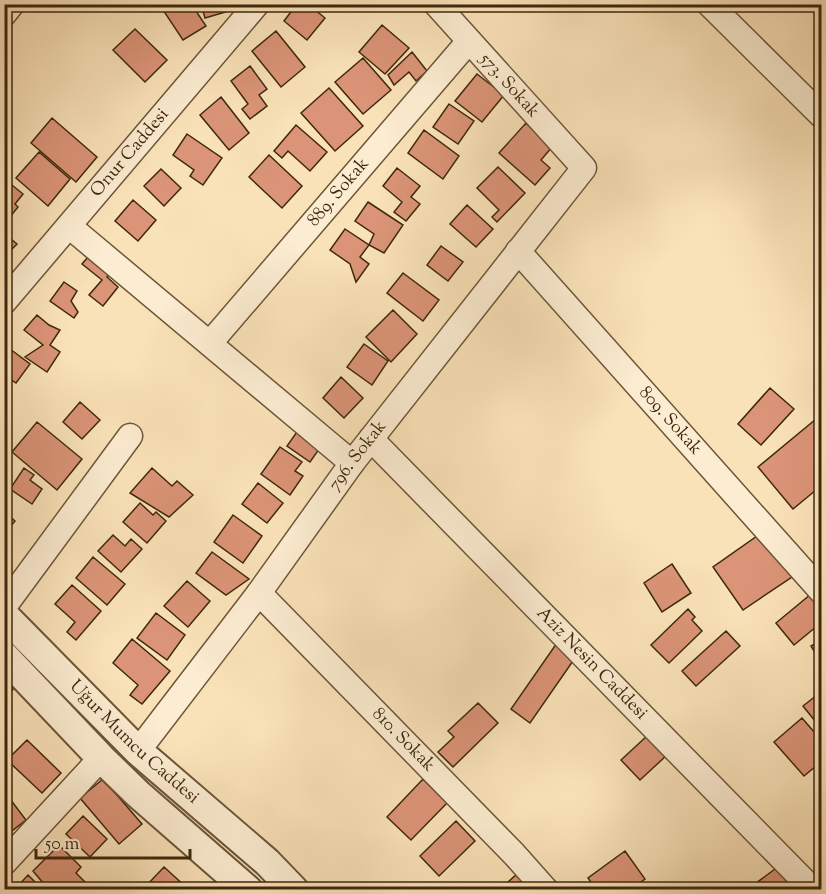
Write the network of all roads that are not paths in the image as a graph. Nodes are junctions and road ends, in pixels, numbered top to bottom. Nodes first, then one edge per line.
1 (12, 4) edge
2 (257, 4) edge
3 (436, 4) edge
4 (709, 4) edge
5 (4, 14) edge
6 (469, 41) junction
7 (822, 116) edge
8 (584, 168) joint
9 (69, 226) junction
10 (518, 251) junction
11 (4, 302) edge
12 (210, 344) junction
13 (130, 436) dead end
14 (371, 439) junction
15 (352, 463) junction
16 (822, 591) edge
17 (259, 593) junction
18 (4, 607) edge
19 (4, 615) edge
20 (4, 657) edge
21 (138, 751) junction
22 (101, 758) junction
23 (4, 863) edge
24 (238, 886) edge
25 (294, 890) edge
26 (546, 890) edge
27 (813, 890) edge

1 - 5 street
2 - 9 street, Onur Caddesi
3 - 6 street, 573. Sokak
4 - 7 street
6 - 8 street, 573. Sokak
6 - 12 street, 889. Sokak
8 - 10 street, 796. Sokak
9 - 11 street, Onur Caddesi
9 - 12 street
10 - 14 street, 796. Sokak
10 - 16 street, 809. Sokak
12 - 15 street
13 - 18 street
14 - 15 street, 796. Sokak
14 - 27 street, Aziz Nesin Caddesi
15 - 17 street, 796. Sokak
17 - 21 street, 796. Sokak
17 - 26 street, 810. Sokak
19 - 21 street, Uğur Mumcu Caddesi
20 - 22 street, Uğur Mumcu Caddesi
21 - 25 street, Uğur Mumcu Caddesi
22 - 23 street
22 - 24 street, Uğur Mumcu Caddesi

